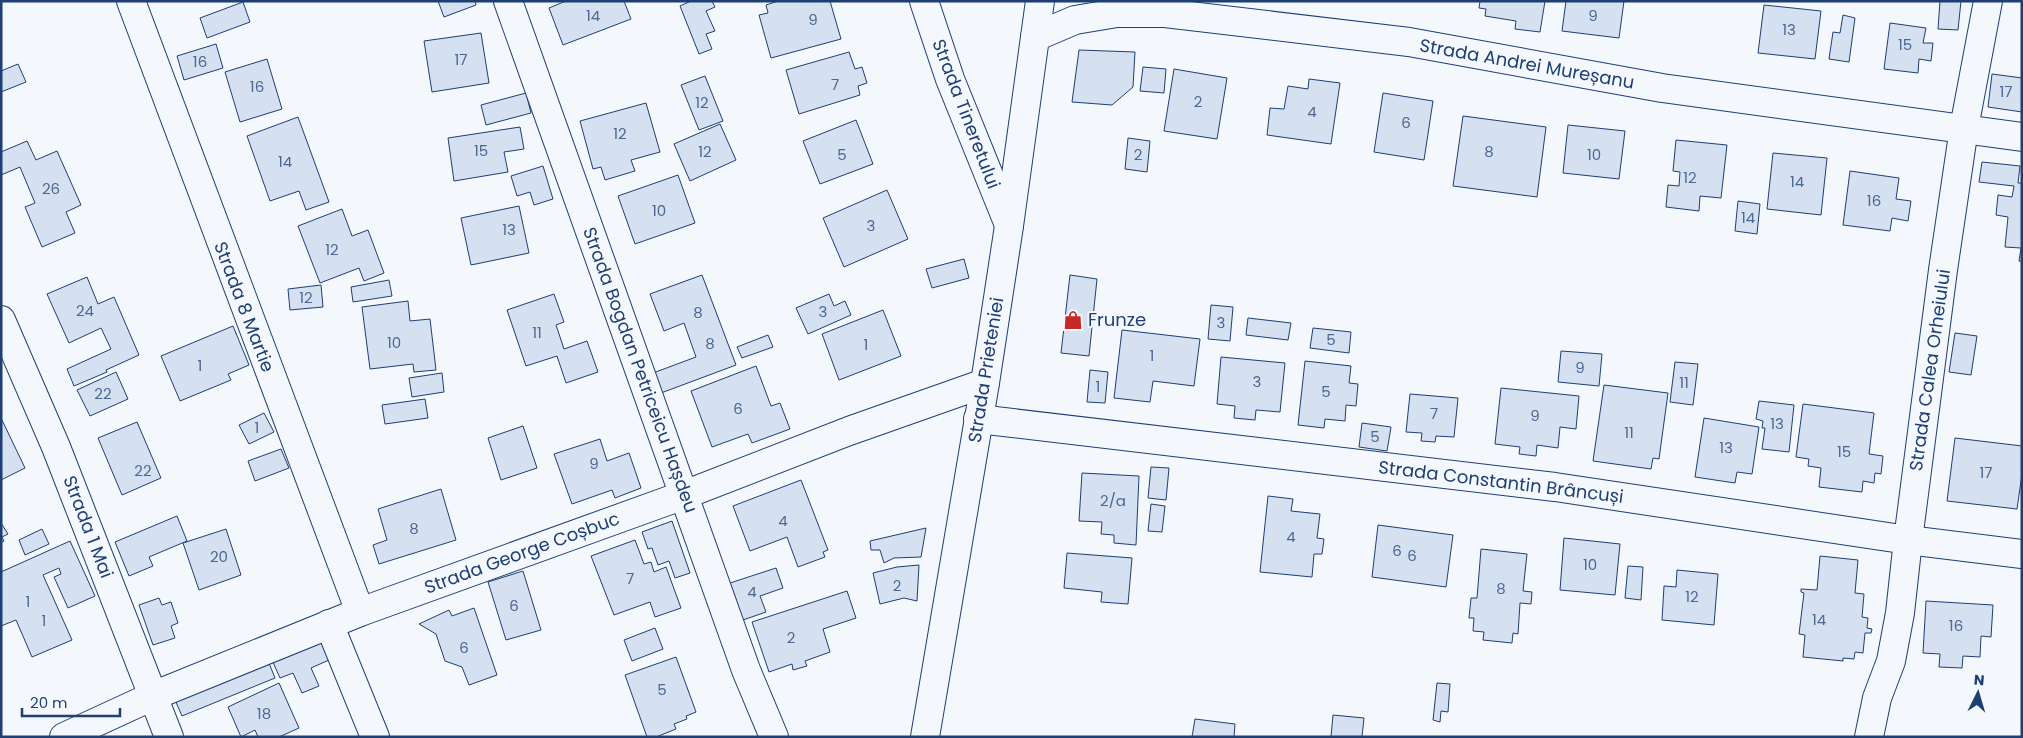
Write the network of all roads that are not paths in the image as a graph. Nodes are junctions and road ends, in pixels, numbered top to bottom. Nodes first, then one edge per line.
1 (130, 1) edge
2 (508, 1) edge
3 (924, 1) edge
4 (1040, 1) edge
5 (1988, 1) edge
6 (1035, 37) junction
7 (1964, 128) junction
8 (2022, 137) edge
9 (1010, 226) junction
10 (1, 320) edge
11 (985, 383) junction
12 (978, 419) junction
13 (684, 495) junction
14 (1908, 540) junction
15 (2022, 554) edge
16 (360, 612) junction
17 (330, 624) junction
18 (154, 696) junction
19 (64, 737) edge
20 (169, 737) edge
21 (375, 737) edge
22 (774, 737) edge
23 (925, 737) edge
24 (1869, 737) edge

1 - 16 street, Strada 8 Martie
2 - 13 street, Strada Bogdan Petriceicu Hașdeu
3 - 9 street, Strada Tineretului
4 - 6 street, Strada Prieteniei
5 - 7 street, Strada Calea Orheiului
6 - 7 street, Strada Andrei Mureșanu
6 - 9 street, Strada Prieteniei
7 - 8 street, Strada Andrei Mureșanu
7 - 14 street, Strada Calea Orheiului
9 - 11 street, Strada Prieteniei
10 - 18 street, Strada 1 Mai
11 - 12 street, Strada Prieteniei
11 - 13 street, Strada George Coșbuc
12 - 14 street, Strada Constantin Brâncuși
12 - 23 street, Strada Prieteniei
13 - 16 street, Strada George Coșbuc
13 - 22 street, Strada Bogdan Petriceicu Hașdeu
14 - 15 street, Strada Constantin Brâncuși
14 - 24 street, Strada Calea Orheiului
16 - 17 street, Strada George Coșbuc
17 - 18 street, Strada George Coșbuc
17 - 21 street
18 - 19 street, Strada George Coșbuc
18 - 20 street, Strada 1 Mai

